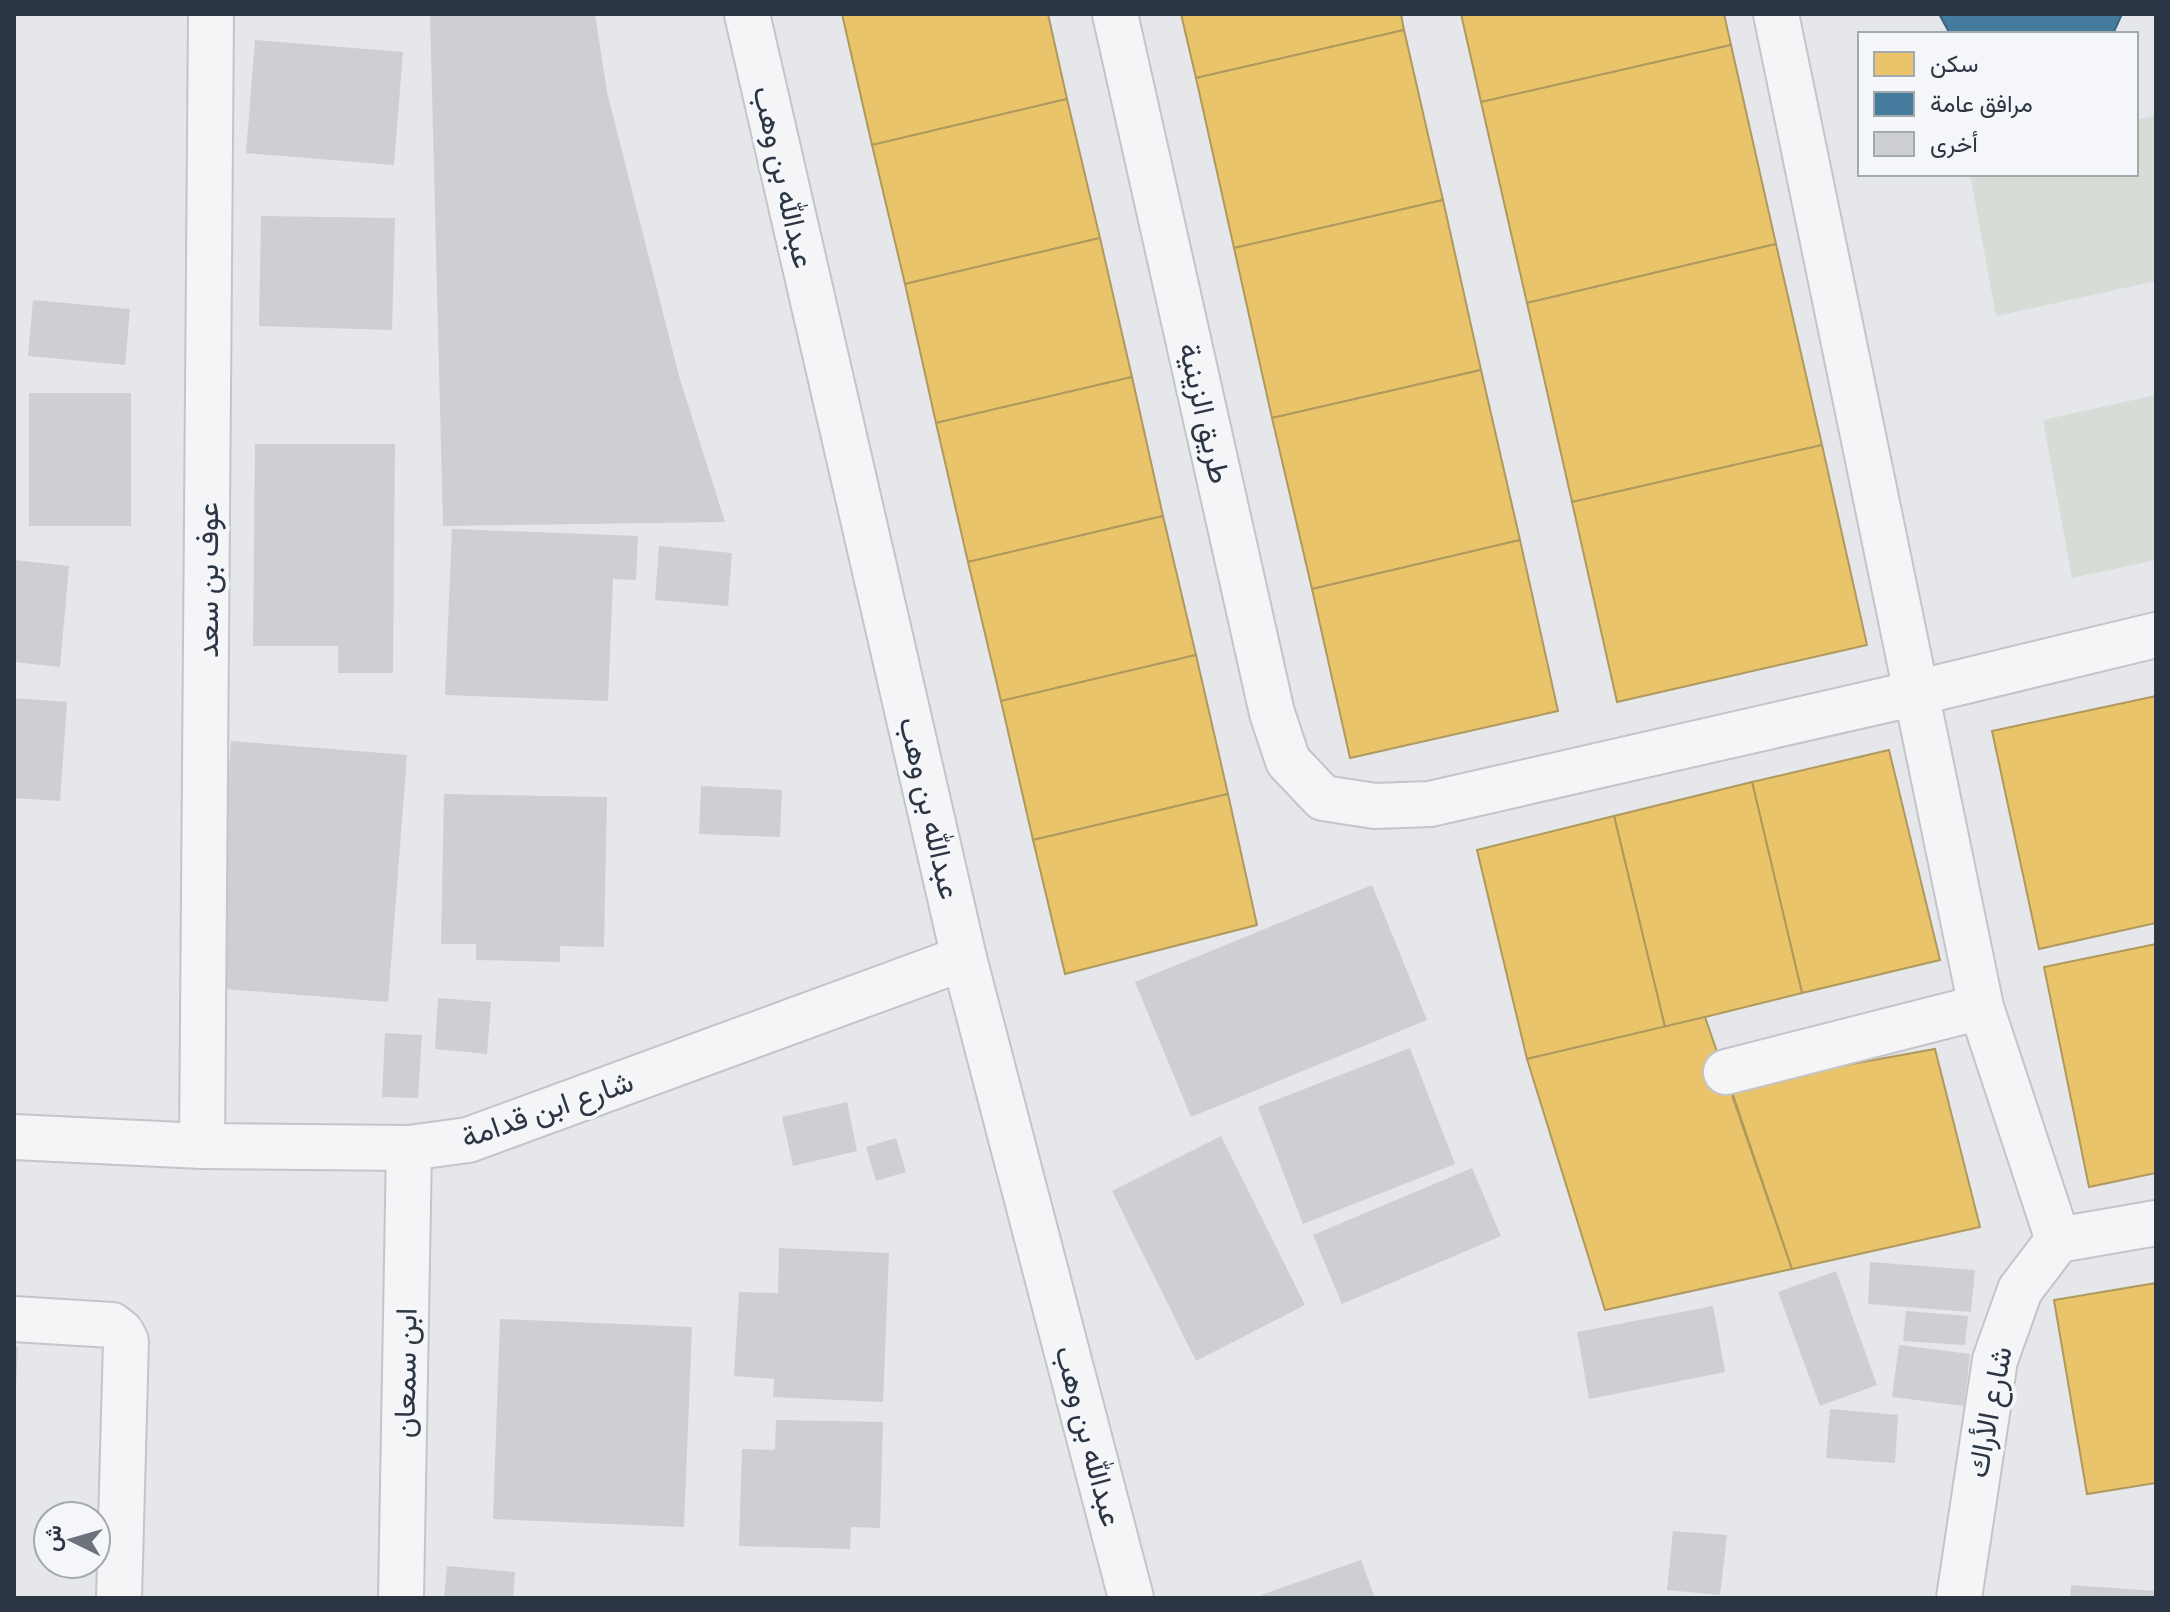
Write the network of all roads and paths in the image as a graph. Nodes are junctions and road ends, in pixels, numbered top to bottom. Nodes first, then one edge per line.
1 (211, 14) edge
2 (747, 14) edge
3 (1115, 14) edge
4 (1776, 14) edge
5 (2156, 635) edge
6 (1916, 693) junction
7 (964, 958) junction
8 (1981, 1007) junction
9 (1726, 1072) dead end
10 (14, 1137) edge
11 (202, 1146) junction
12 (409, 1148) junction
13 (2156, 1223) edge
14 (2058, 1240) junction
15 (14, 1319) edge
16 (119, 1598) edge
17 (401, 1598) edge
18 (1131, 1598) edge
19 (1959, 1598) edge

1 - 11 street, عوف بن سعد
2 - 7 street, عبدالله بن وهب
3 - 6 street, طريق الزينية
4 - 6 street
5 - 6 street
6 - 8 street
7 - 12 street, شارع ابن قدامة
7 - 18 street, عبدالله بن وهب
8 - 9 street
8 - 14 street
10 - 11 street, شارع ابن قدامة
11 - 12 street, شارع ابن قدامة
12 - 17 street, ابن سمعان
13 - 14 street
14 - 19 street, شارع الأراك
15 - 16 street

